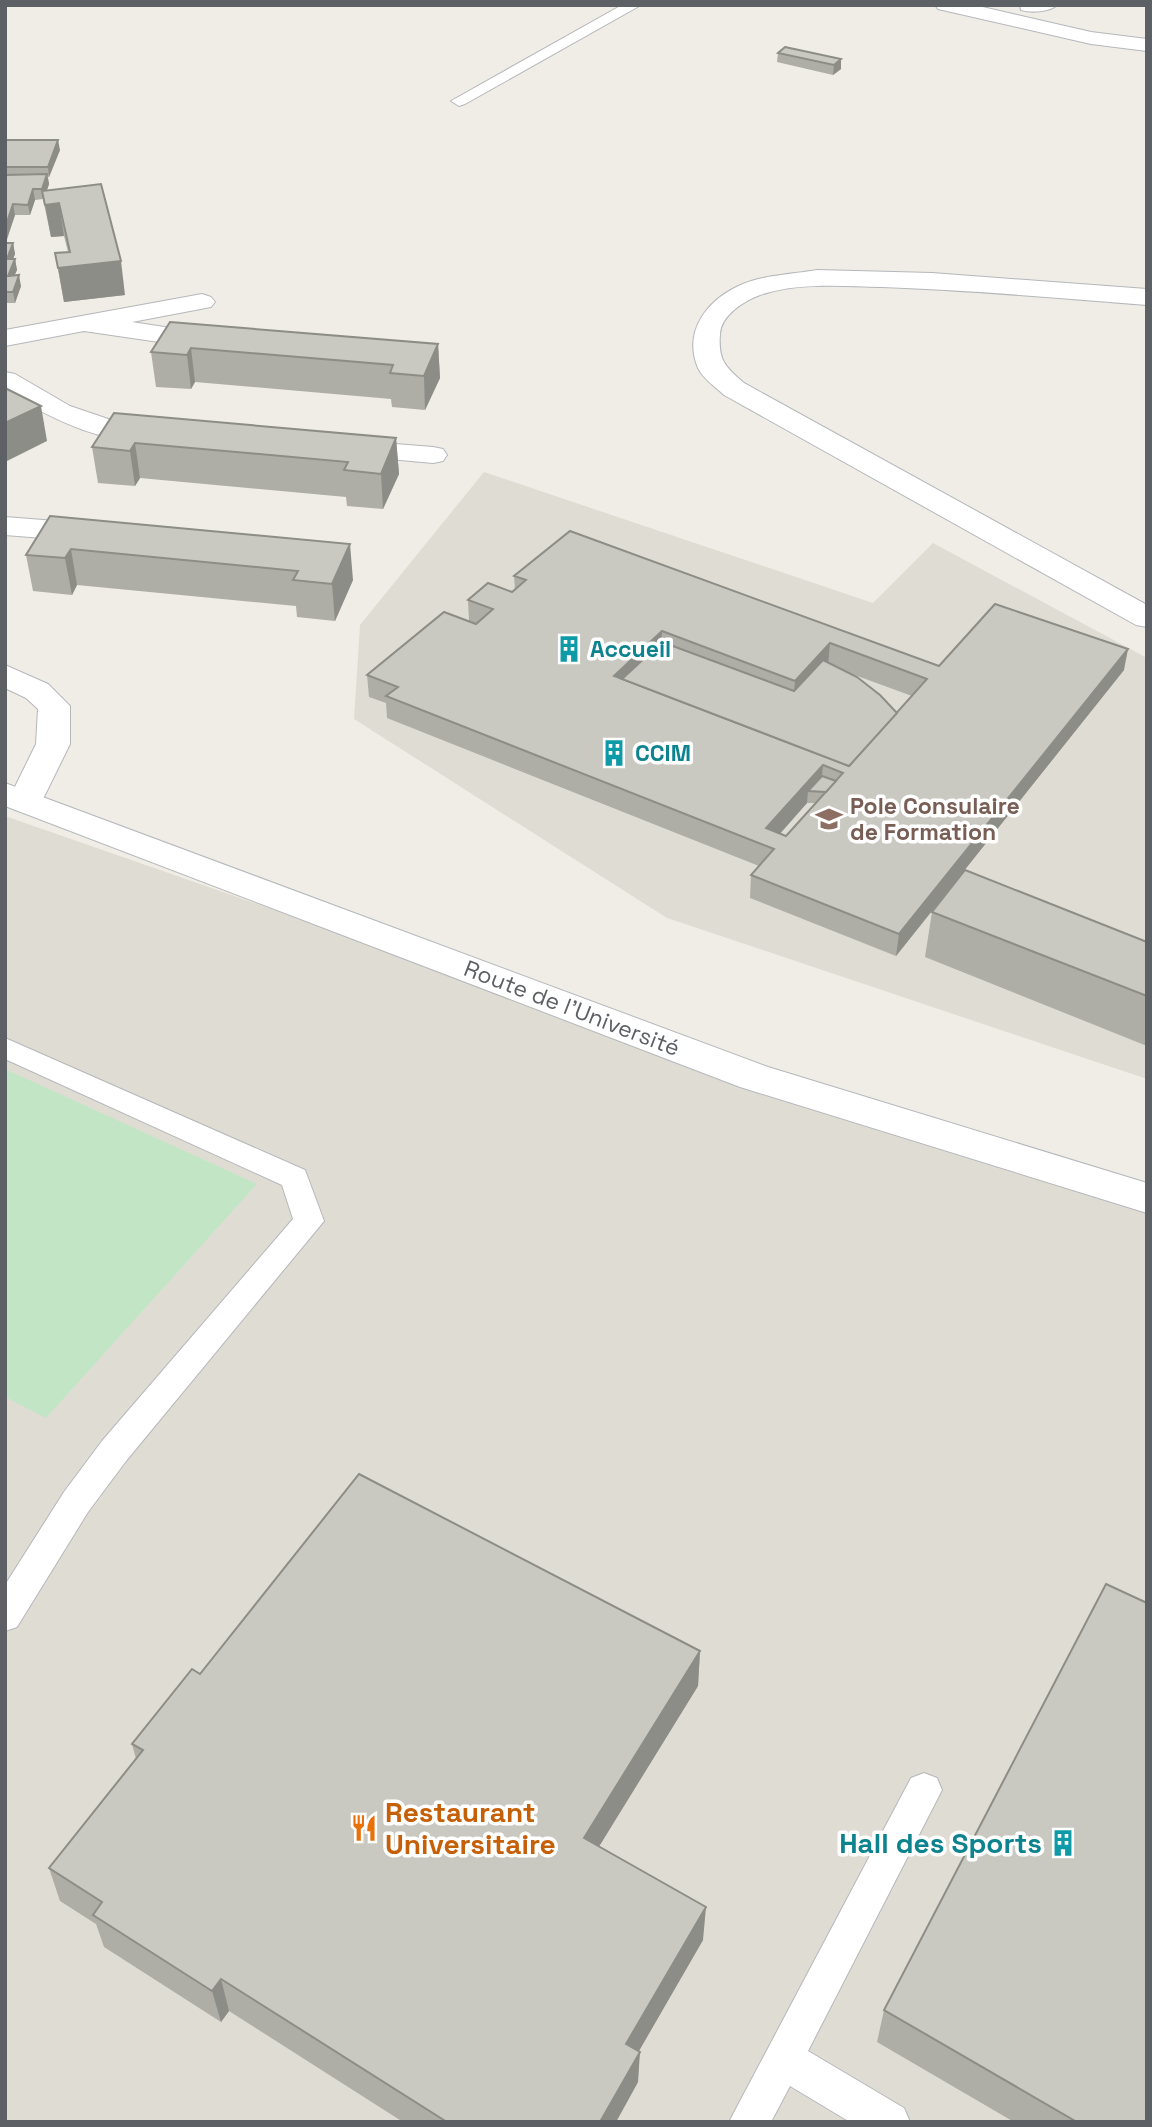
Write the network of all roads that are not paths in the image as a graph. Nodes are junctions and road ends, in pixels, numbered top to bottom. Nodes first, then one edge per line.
1 (634, 5) edge
2 (946, 5) edge
3 (1050, 5) edge
4 (1026, 7) dead end
5 (1147, 45) edge
6 (459, 101) dead end
7 (1147, 297) edge
8 (202, 303) dead end
9 (81, 323) junction
10 (5, 338) edge
11 (233, 345) edge
12 (5, 380) edge
13 (178, 434) edge
14 (312, 445) edge
15 (433, 455) dead end
16 (5, 526) edge
17 (116, 534) edge
18 (1147, 618) edge
19 (5, 675) edge
20 (15, 797) edge
21 (5, 1048) edge
22 (1147, 1198) edge
23 (5, 1616) edge
24 (924, 1790) dead end
25 (782, 2059) junction
26 (749, 2122) edge
27 (890, 2122) edge

1 - 6 lane
2 - 5 street
3 - 4 lane
7 - 18 street
8 - 9 street
9 - 10 street
9 - 11 street
12 - 13 street
14 - 15 street
16 - 17 street
19 - 20 street
20 - 22 street, Route de l'Université
21 - 23 lane
24 - 25 lane
25 - 26 lane
25 - 27 lane

